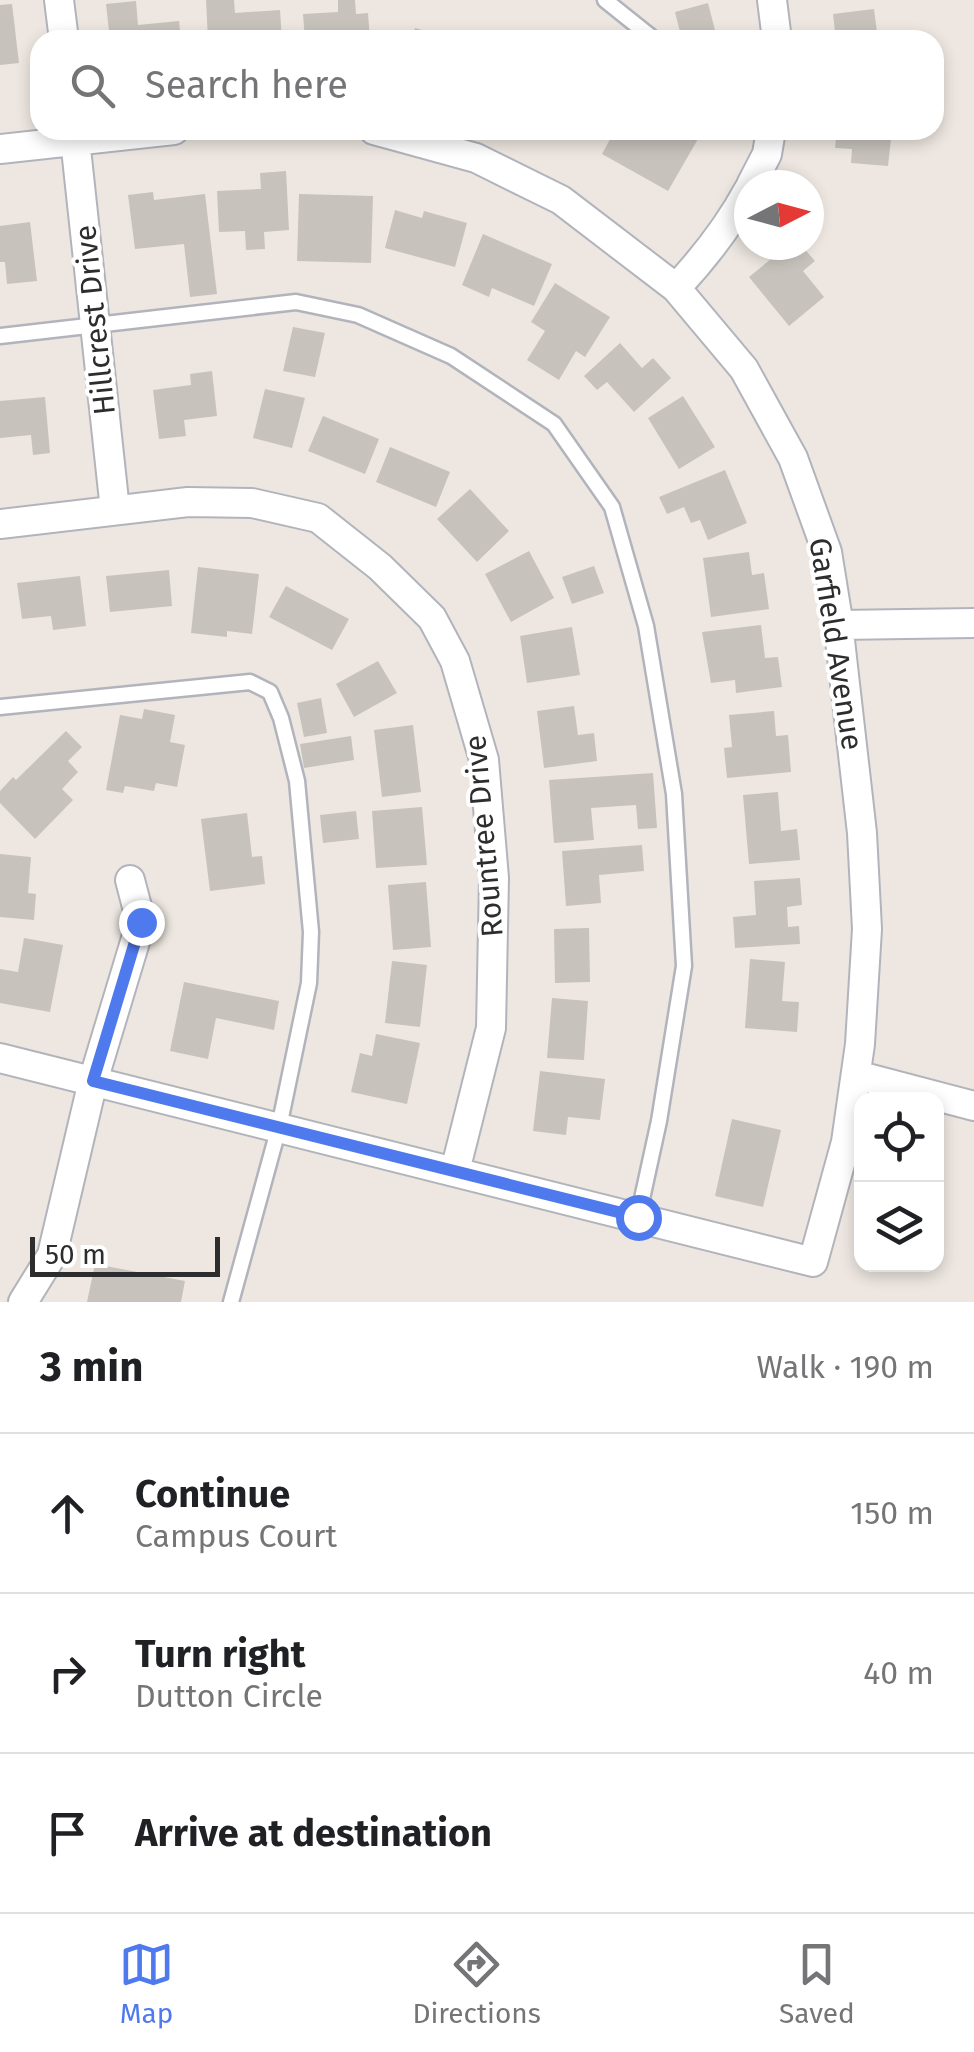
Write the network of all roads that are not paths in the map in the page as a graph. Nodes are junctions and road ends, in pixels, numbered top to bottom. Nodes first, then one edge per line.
1 (59, 0) edge
2 (606, 0) edge
3 (772, 0) edge
4 (63, 30) edge
5 (643, 30) edge
6 (776, 30) edge
7 (48, 140) edge
8 (75, 140) edge
9 (410, 140) edge
10 (768, 140) edge
11 (0, 149) edge
12 (759, 170) edge
13 (734, 218) edge
14 (676, 288) junction
15 (95, 325) junction
16 (0, 336) edge
17 (115, 510) junction
18 (0, 524) edge
19 (974, 623) edge
20 (839, 625) junction
21 (0, 707) edge
22 (130, 880) dead end
23 (0, 1058) edge
24 (856, 1075) junction
25 (93, 1081) junction
26 (974, 1106) edge
27 (279, 1127) junction
28 (455, 1171) junction
29 (638, 1217) junction
30 (23, 1302) edge
31 (231, 1302) edge

1 - 4 street
2 - 5 lane
3 - 6 street
7 - 11 street
8 - 15 street, Hillcrest Drive
9 - 14 street, Garfield Avenue
10 - 12 street
13 - 14 street
14 - 20 street, Garfield Avenue
15 - 16 lane
15 - 17 street, Hillcrest Drive
15 - 29 lane
17 - 18 street, Rountree Drive
17 - 28 street, Rountree Drive
19 - 20 street
20 - 24 street, Garfield Avenue
21 - 27 lane
22 - 25 street
23 - 25 street
24 - 26 street
24 - 29 street, Garfield Avenue
25 - 27 street
25 - 30 street
27 - 28 street
27 - 31 lane
28 - 29 street

